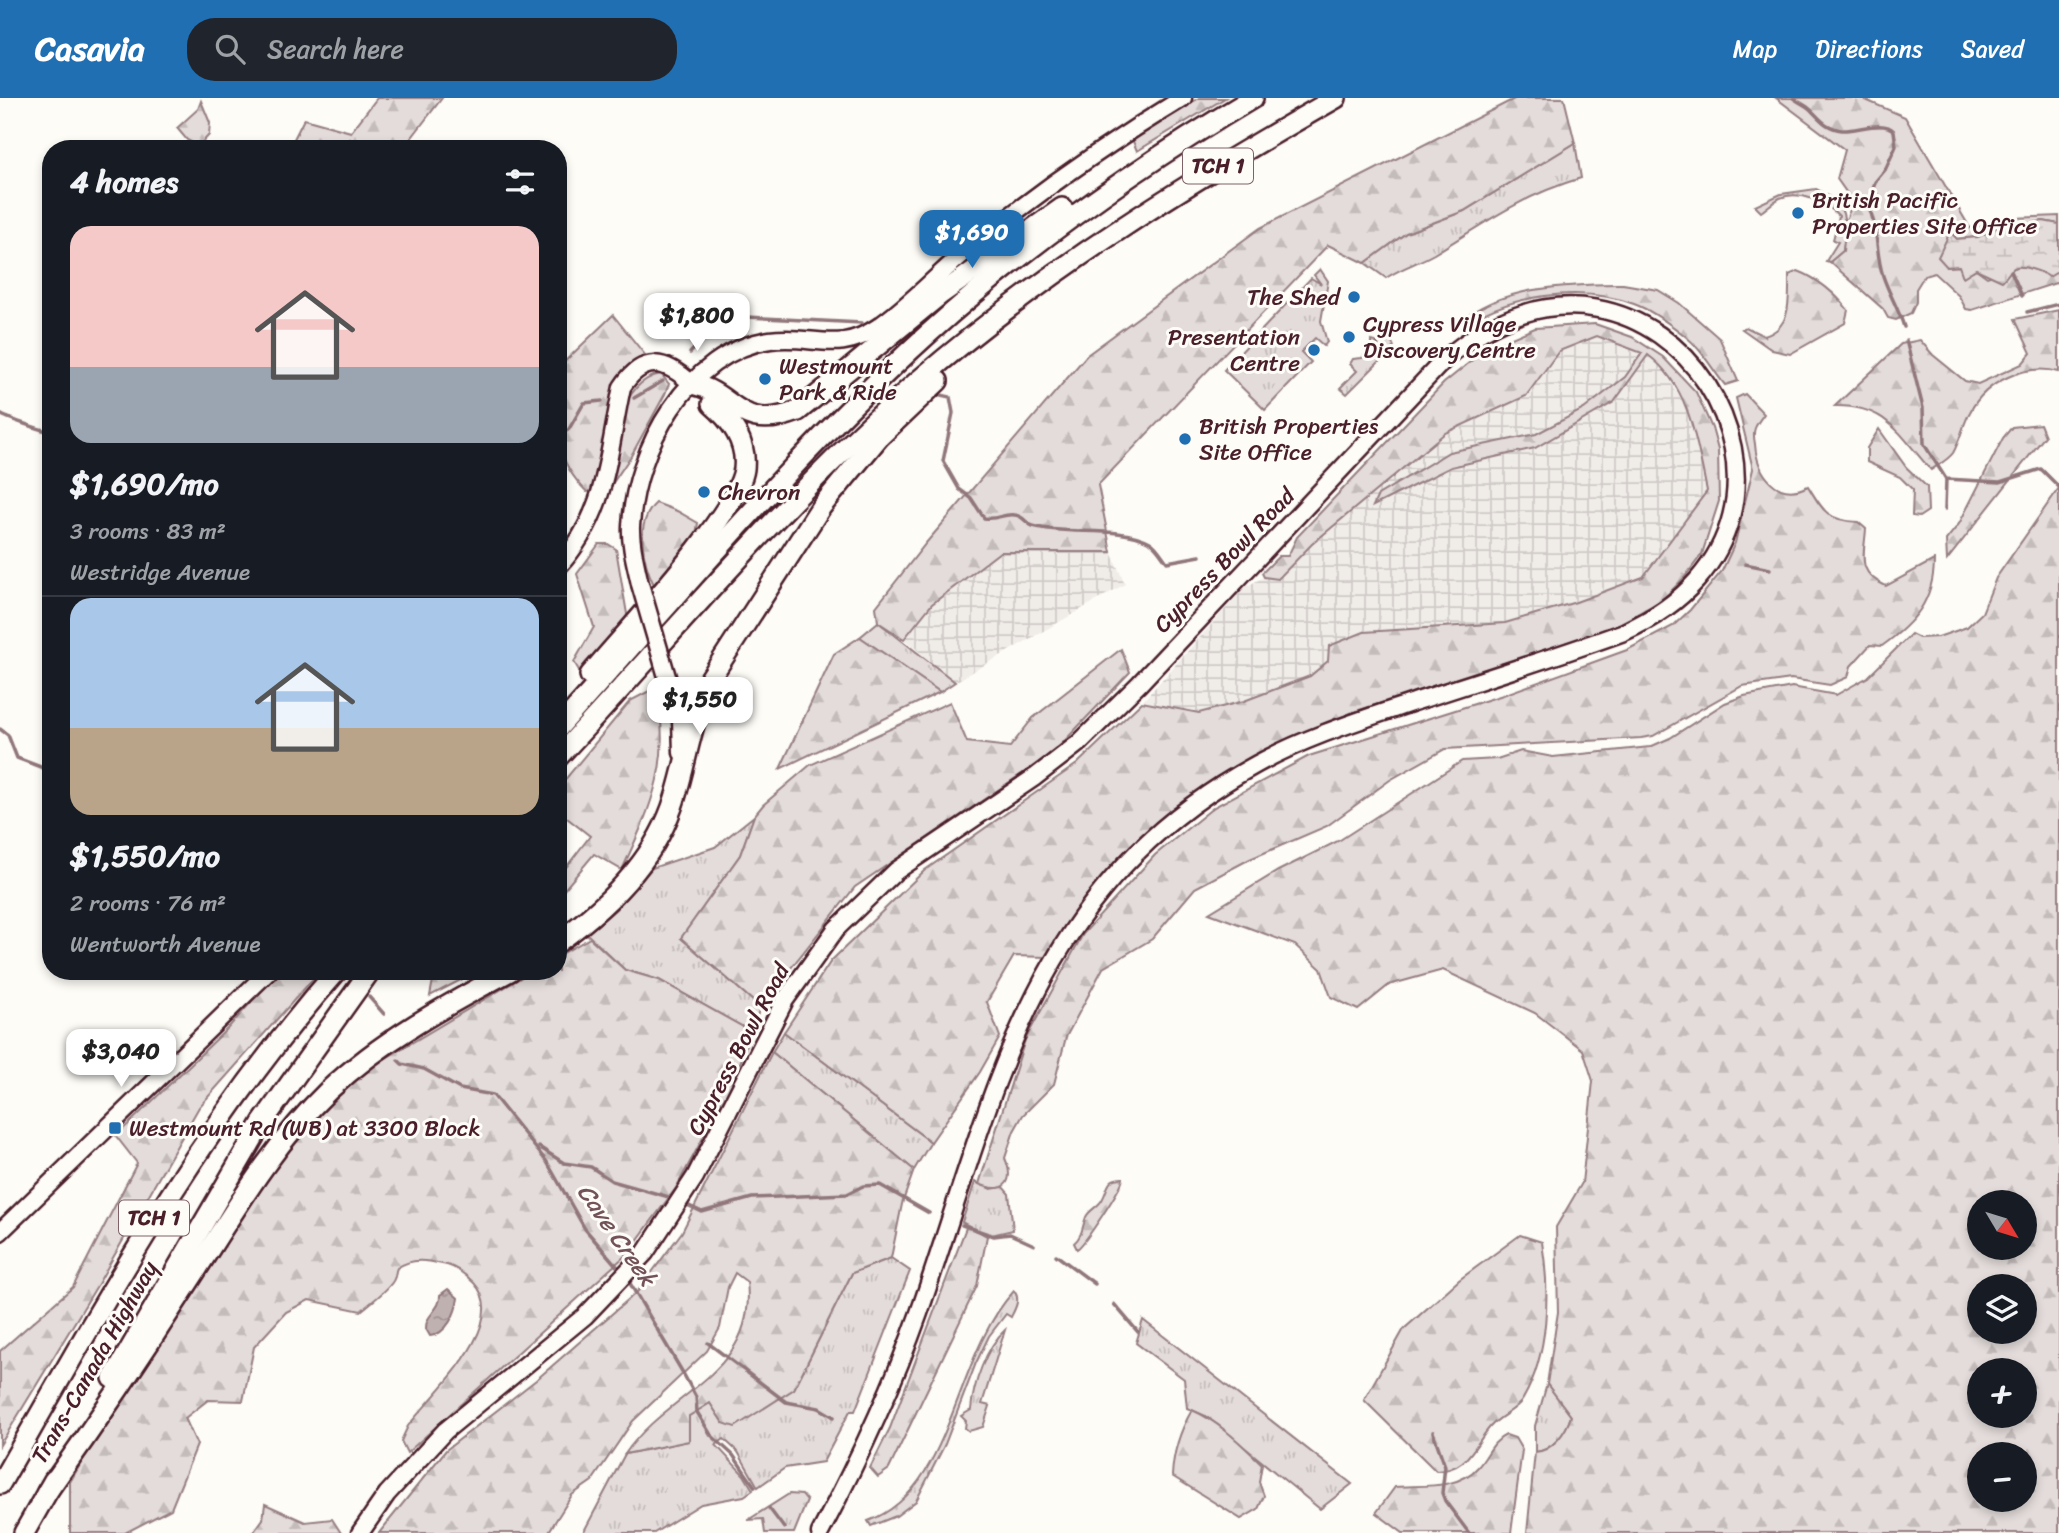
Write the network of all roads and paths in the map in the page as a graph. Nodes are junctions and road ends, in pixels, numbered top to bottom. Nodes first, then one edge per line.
1 (1183, 98) edge
2 (1252, 98) edge
3 (1336, 98) edge
4 (1184, 140) junction
5 (1103, 238) junction
6 (692, 384) junction
7 (567, 556) edge
8 (718, 667) junction
9 (672, 693) junction
10 (567, 702) edge
11 (567, 718) edge
12 (567, 747) edge
13 (679, 780) junction
14 (567, 934) edge
15 (260, 980) edge
16 (329, 980) edge
17 (364, 980) edge
18 (494, 980) edge
19 (0, 1232) edge
20 (0, 1484) edge
21 (47, 1492) junction
22 (24, 1533) edge
23 (360, 1533) edge
24 (820, 1533) edge

1 - 6 street
2 - 4 highway, TCH 1
3 - 5 highway, TCH 1
4 - 6 highway
4 - 11 highway, TCH 1
5 - 8 highway
5 - 12 highway, TCH 1
6 - 7 street
6 - 9 street, bridge
6 - 10 highway
8 - 9 highway
8 - 13 highway
9 - 13 street
13 - 14 highway
15 - 19 street
16 - 20 highway, Trans-Canada Highway / TCH 1
17 - 21 highway, Trans-Canada Highway / TCH 1
18 - 21 highway
21 - 22 highway, Trans-Canada Highway / TCH 1
23 - 24 street, Cypress Bowl Road

